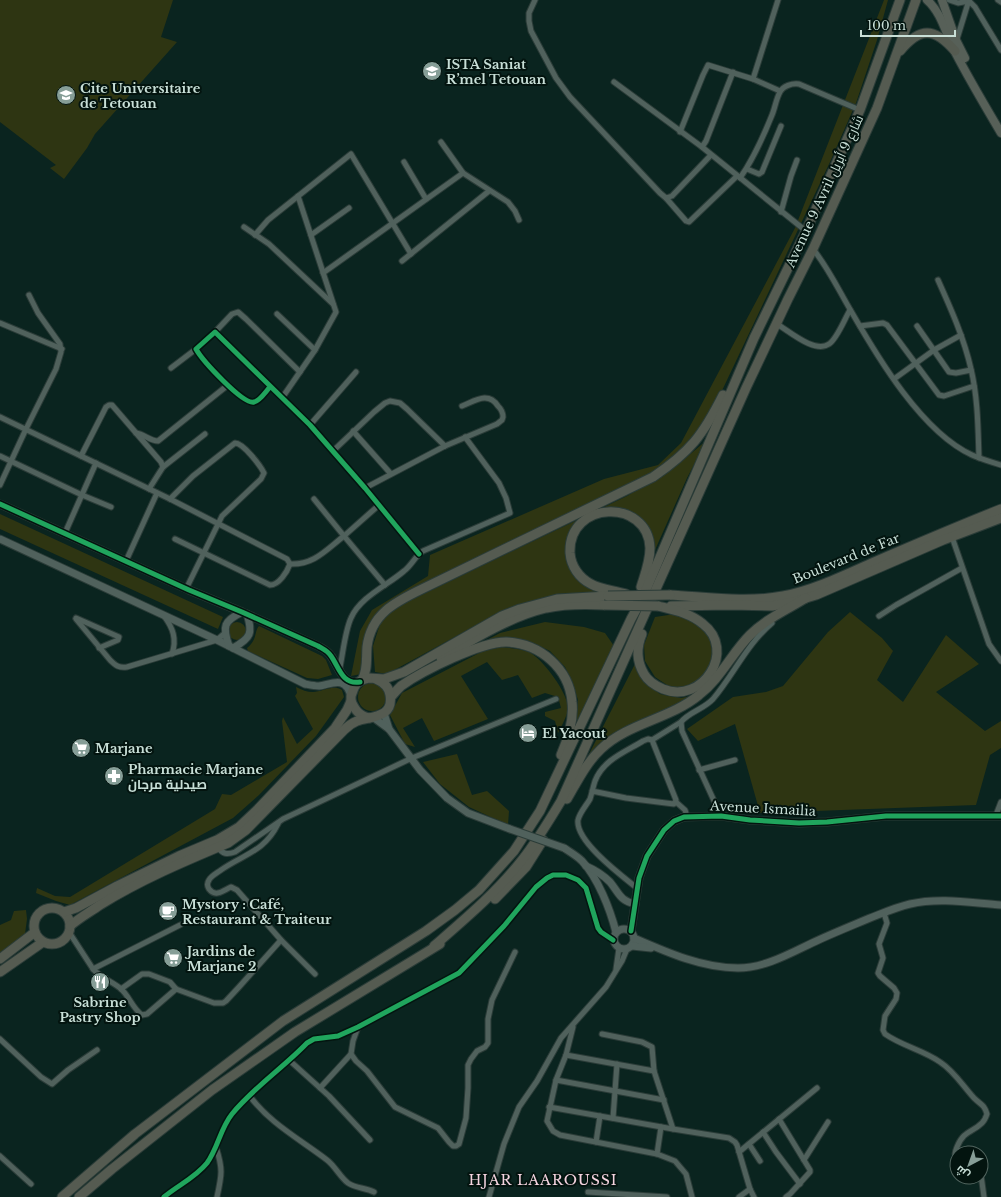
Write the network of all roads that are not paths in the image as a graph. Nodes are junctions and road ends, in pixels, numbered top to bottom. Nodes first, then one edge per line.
1 (535, 0) edge
2 (778, 0) edge
3 (900, 0) edge
4 (916, 0) edge
5 (927, 0) edge
6 (942, 0) edge
7 (949, 0) edge
8 (998, 0) edge
9 (969, 1) edge
10 (1001, 2) edge
11 (956, 40) junction
12 (1001, 50) edge
13 (955, 51) junction
14 (897, 56) junction
15 (733, 72) junction
16 (753, 79) junction
17 (614, 82) dead end
18 (780, 91) junction
19 (860, 110) junction
20 (1001, 124) edge
21 (781, 126) dead end
22 (680, 132) junction
23 (1001, 133) edge
24 (441, 142) dead end
25 (702, 147) junction
26 (711, 154) junction
27 (797, 160) dead end
28 (404, 162) dead end
29 (747, 169) junction
30 (463, 173) junction
31 (739, 177) junction
32 (489, 190) junction
33 (298, 196) junction
34 (666, 198) junction
35 (426, 199) junction
36 (349, 208) dead end
37 (781, 212) junction
38 (519, 220) dead end
39 (392, 223) junction
40 (244, 227) dead end
41 (806, 231) junction
42 (255, 235) junction
43 (311, 235) junction
44 (813, 249) junction
45 (410, 254) junction
46 (402, 261) dead end
47 (323, 273) junction
48 (938, 280) dead end
49 (29, 295) dead end
50 (333, 305) junction
51 (850, 310) junction
52 (277, 314) dead end
53 (0, 323) edge
54 (777, 324) junction
55 (860, 326) junction
56 (917, 326) dead end
57 (215, 332) junction
58 (961, 335) junction
59 (754, 338) junction
60 (62, 349) junction
61 (196, 349) junction
62 (315, 350) junction
63 (934, 350) junction
64 (916, 364) junction
65 (171, 368) dead end
66 (971, 370) junction
67 (300, 372) junction
68 (356, 372) dead end
69 (894, 379) junction
70 (228, 386) junction
71 (974, 386) junction
72 (270, 387) junction
73 (746, 388) junction
74 (282, 398) junction
75 (462, 406) dead end
76 (0, 417) edge
77 (310, 426) junction
78 (26, 429) junction
79 (354, 431) junction
80 (135, 432) junction
81 (205, 434) dead end
82 (465, 437) junction
83 (445, 446) junction
84 (333, 451) junction
85 (0, 456) edge
86 (81, 456) junction
87 (979, 458) junction
88 (11, 461) junction
89 (96, 463) junction
90 (1001, 465) edge
91 (163, 467) junction
92 (391, 474) junction
93 (0, 485) edge
94 (365, 488) junction
95 (149, 489) junction
96 (157, 493) junction
97 (82, 494) junction
98 (170, 499) junction
99 (314, 500) dead end
100 (0, 504) edge
101 (379, 505) junction
102 (111, 507) dead end
103 (1001, 510) edge
104 (1001, 518) edge
105 (218, 524) junction
106 (65, 533) junction
107 (344, 536) junction
108 (952, 537) junction
109 (0, 539) edge
110 (175, 540) dead end
111 (203, 553) junction
112 (419, 554) junction
113 (126, 562) junction
114 (290, 564) junction
115 (962, 568) junction
116 (385, 585) junction
117 (186, 589) junction
118 (635, 596) junction
119 (806, 598) junction
120 (606, 601) junction
121 (658, 606) junction
122 (786, 610) junction
123 (244, 613) junction
124 (163, 615) junction
125 (879, 616) dead end
126 (631, 619) junction
127 (225, 633) junction
128 (216, 640) junction
129 (231, 647) junction
130 (99, 648) junction
131 (343, 653) junction
132 (172, 654) junction
133 (331, 657) junction
134 (1001, 661) edge
135 (340, 674) junction
136 (376, 679) junction
137 (361, 681) junction
138 (403, 685) junction
139 (391, 697) junction
140 (351, 698) junction
141 (556, 699) dead end
142 (384, 713) junction
143 (374, 718) junction
144 (681, 722) junction
145 (389, 729) junction
146 (652, 740) junction
147 (412, 758) junction
148 (735, 760) dead end
149 (699, 770) junction
150 (592, 791) junction
151 (676, 802) junction
152 (1001, 802) edge
153 (687, 816) junction
154 (721, 816) junction
155 (999, 816) edge
156 (278, 823) junction
157 (217, 847) junction
158 (585, 866) junction
159 (637, 888) junction
160 (1001, 905) edge
161 (634, 907) junction
162 (64, 912) junction
163 (884, 913) junction
164 (180, 925) dead end
165 (70, 929) junction
166 (426, 931) junction
167 (35, 932) junction
168 (622, 933) junction
169 (281, 940) junction
170 (43, 942) junction
171 (434, 946) junction
172 (629, 947) junction
173 (619, 948) junction
174 (658, 948) junction
175 (516, 952) dead end
176 (0, 958) edge
177 (93, 969) junction
178 (615, 971) junction
179 (0, 972) edge
180 (315, 974) dead end
181 (121, 989) junction
182 (176, 989) junction
183 (573, 1025) junction
184 (358, 1027) junction
185 (602, 1034) dead end
186 (0, 1039) edge
187 (97, 1050) dead end
188 (351, 1054) junction
189 (566, 1055) junction
190 (289, 1060) junction
191 (617, 1064) junction
192 (654, 1071) junction
193 (556, 1080) junction
194 (320, 1088) junction
195 (817, 1088) dead end
196 (614, 1091) junction
197 (249, 1095) junction
198 (664, 1100) junction
199 (549, 1107) junction
200 (600, 1116) junction
201 (612, 1118) junction
202 (779, 1119) junction
203 (828, 1122) dead end
204 (661, 1127) junction
205 (673, 1129) junction
206 (763, 1132) junction
207 (370, 1140) dead end
208 (596, 1142) junction
209 (749, 1144) junction
210 (958, 1145) edge
211 (216, 1147) junction
212 (739, 1152) junction
213 (658, 1154) junction
214 (0, 1156) edge
215 (804, 1160) junction
216 (760, 1161) dead end
217 (31, 1184) dead end
218 (800, 1184) junction
219 (982, 1185) edge
220 (750, 1189) junction
221 (374, 1192) dead end
222 (588, 1192) dead end
223 (62, 1197) edge
224 (79, 1197) edge
225 (164, 1197) edge
226 (217, 1197) edge
227 (490, 1197) edge
228 (667, 1197) edge
229 (692, 1197) edge
230 (739, 1197) edge
231 (754, 1197) edge
232 (786, 1197) edge
233 (984, 1197) edge

1 - 34 street
2 - 16 street
3 - 19 highway, Avenue 9 Avril شارع 9 أبريل
4 - 14 highway, Avenue 9 Avril شارع 9 أبريل
5 - 13 main road
6 - 11 main road
7 - 9 street
8 - 10 street
9 - 11 street
9 - 12 street
11 - 20 main road
13 - 14 highway
13 - 23 main road
14 - 44 highway, Avenue 9 Avril شارع 9 أبريل
15 - 16 street
15 - 22 street
15 - 25 street
16 - 18 street
17 - 22 street
18 - 19 street
18 - 29 street
19 - 41 highway, Avenue 9 Avril شارع 9 أبريل
21 - 29 street
22 - 25 street
24 - 30 street
25 - 26 street
26 - 31 street
26 - 34 street
27 - 37 street
28 - 35 street
29 - 31 street
30 - 32 street
30 - 35 street
31 - 34 street
31 - 37 street
32 - 38 street
32 - 45 street
33 - 39 street
33 - 42 street
33 - 43 street
35 - 39 street
36 - 43 street
37 - 41 street
39 - 45 street
39 - 47 street
40 - 42 street
41 - 59 highway, Avenue 9 Avril شارع 9 أبريل
42 - 50 street
43 - 47 street
44 - 51 street
44 - 54 highway, Avenue 9 Avril شارع 9 أبريل
45 - 46 street
47 - 50 street
48 - 58 street
49 - 60 street
50 - 62 street
51 - 54 street
51 - 55 street
52 - 62 street
53 - 60 street
54 - 73 highway, Avenue 9 Avril شارع 9 أبريل
55 - 64 street
55 - 69 street
56 - 63 street
57 - 61 street
57 - 67 street
57 - 72 street
58 - 63 street
58 - 66 street
59 - 126 highway
59 - 137 highway
60 - 78 street
61 - 65 street
61 - 70 street
62 - 67 street
63 - 64 street
63 - 66 street
64 - 69 street
64 - 71 street
66 - 71 street
67 - 74 street
68 - 77 street
69 - 87 street
70 - 72 street
70 - 80 street
71 - 87 street
72 - 74 street
73 - 121 highway
73 - 171 highway
74 - 77 street
75 - 82 street
76 - 78 street
77 - 84 street
78 - 86 street
78 - 88 street
79 - 83 street
79 - 84 street
79 - 92 street
80 - 86 street
80 - 91 street
81 - 91 street
82 - 83 street
82 - 112 street
83 - 92 street
84 - 94 street
85 - 88 street
86 - 89 street
87 - 90 street
88 - 93 street
88 - 97 street
89 - 95 street
89 - 97 street
91 - 95 street
92 - 94 street
94 - 101 street
95 - 96 street
96 - 98 street
96 - 113 street
97 - 102 street
97 - 106 street
98 - 105 street
98 - 105 street
99 - 107 street
100 - 106 street
101 - 107 street
101 - 112 street
103 - 118 highway, Boulevard de Far, bridge
104 - 108 highway, Boulevard de Far
105 - 111 street
105 - 114 street
106 - 113 street
107 - 114 street
107 - 116 street
108 - 115 street
108 - 119 highway, Boulevard de Far
109 - 124 street
110 - 111 street
111 - 114 street
111 - 117 street
112 - 116 street
113 - 117 street
115 - 125 street
115 - 134 street
116 - 131 street
117 - 123 street
118 - 120 highway, bridge
118 - 126 highway
119 - 121 highway, Boulevard de Far
119 - 122 highway
120 - 121 highway, bridge
120 - 136 highway
120 - 138 highway
122 - 144 street
122 - 171 highway
123 - 127 street
123 - 129 street
123 - 133 street
124 - 128 street
124 - 132 street
126 - 166 highway
127 - 128 street
127 - 129 street
128 - 129 street
128 - 132 street
129 - 140 street
130 - 130 street
130 - 132 street
131 - 133 street
131 - 135 street
133 - 135 street
135 - 137 street
136 - 137 highway
136 - 139 highway
137 - 140 highway
138 - 139 highway
138 - 166 highway
139 - 142 highway
140 - 143 highway
140 - 162 highway
141 - 147 street
142 - 143 highway
142 - 145 street
143 - 145 street
143 - 157 highway
144 - 146 street
144 - 149 street
145 - 147 street
146 - 150 street
146 - 151 street
147 - 156 street
147 - 158 street, bridge
148 - 149 street
149 - 154 street
150 - 151 street
150 - 159 street
151 - 153 street
152 - 155 street
153 - 154 street, Avenue Ismailia
153 - 159 street, Avenue Ismailia
154 - 155 street, Avenue Ismailia
156 - 157 street
156 - 169 street
157 - 165 highway
158 - 161 street
158 - 168 street
159 - 161 street, Avenue Ismailia
160 - 163 street
161 - 168 street, Avenue Ismailia
162 - 165 highway
162 - 167 highway
163 - 174 street
163 - 210 street
164 - 177 street
165 - 170 highway
165 - 177 street
166 - 223 highway
167 - 170 highway
167 - 176 highway
168 - 172 street, Avenue Ismailia
168 - 173 street
168 - 174 street
168 - 184 street
169 - 180 street
169 - 182 street
170 - 179 highway
171 - 224 highway
172 - 173 street
172 - 174 street
172 - 178 street
173 - 178 street
175 - 188 street
177 - 181 street
178 - 183 street
181 - 182 street
181 - 182 street
183 - 189 street
183 - 227 street
184 - 188 street
184 - 190 street
185 - 192 street
186 - 187 street
188 - 194 street
189 - 191 street
189 - 193 street
190 - 194 street
190 - 197 street
191 - 192 street
191 - 196 street
192 - 198 street
193 - 196 street
193 - 199 street
194 - 207 street
195 - 202 street
196 - 198 street
196 - 201 street
197 - 211 street
197 - 221 street
198 - 205 street
199 - 200 street
199 - 208 street
200 - 201 street
200 - 208 street
201 - 204 street
202 - 206 street
202 - 215 street
203 - 215 street
204 - 205 street
204 - 213 street
205 - 212 street
206 - 209 street
206 - 218 street
208 - 213 street
209 - 212 street
209 - 216 street
211 - 225 street
211 - 226 street
212 - 220 street
213 - 229 street
214 - 217 street
215 - 218 street
218 - 232 street
219 - 233 street
220 - 230 street
220 - 231 street
222 - 228 street

